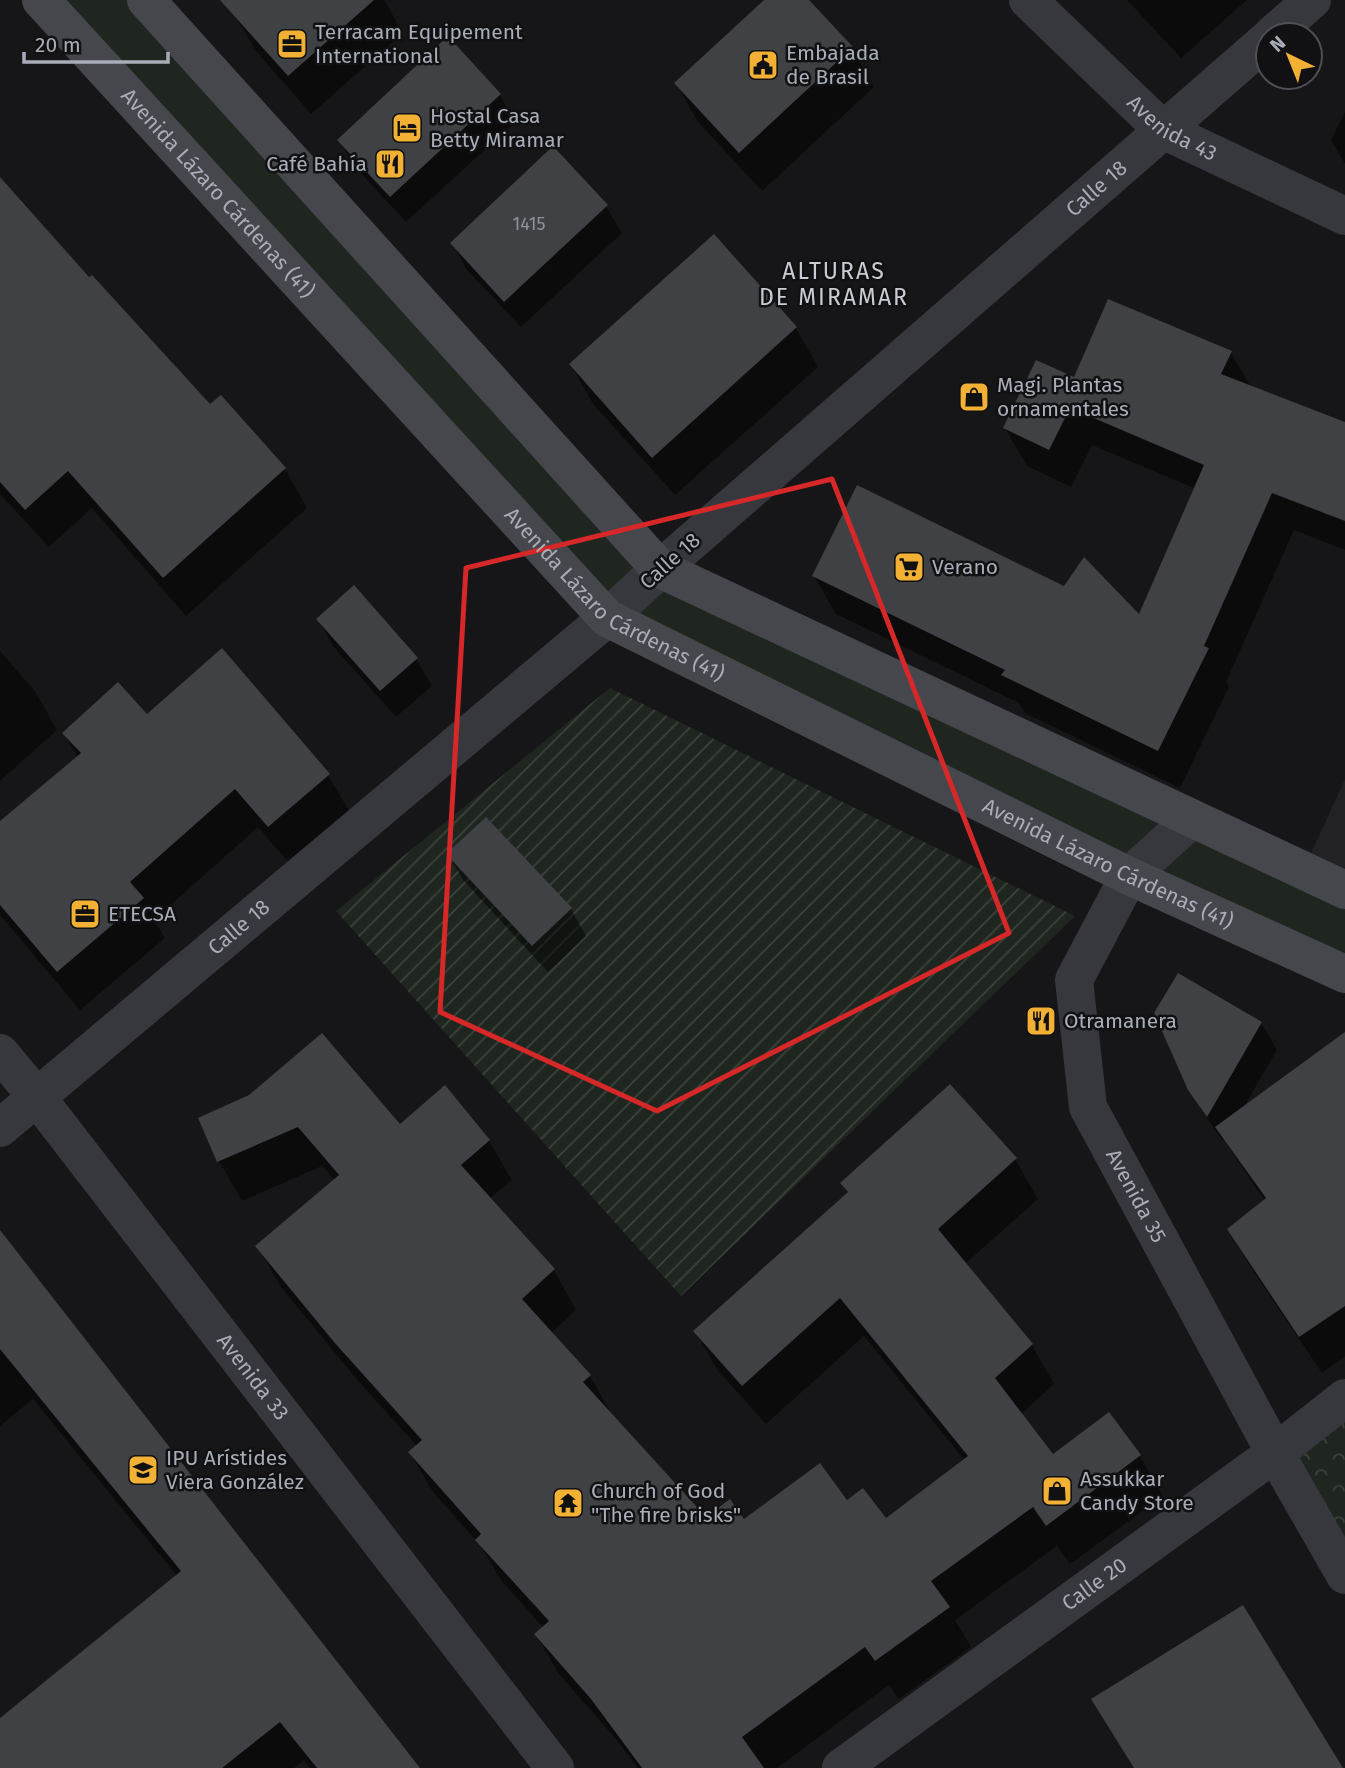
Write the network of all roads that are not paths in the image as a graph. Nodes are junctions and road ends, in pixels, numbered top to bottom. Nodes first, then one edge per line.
1 (41, 0) edge
2 (146, 0) edge
3 (1028, 0) edge
4 (1312, 0) edge
5 (1288, 21) edge
6 (1254, 51) edge
7 (1163, 130) junction
8 (1345, 216) edge
9 (660, 569) junction
10 (607, 618) junction
11 (1191, 820) junction
12 (1129, 876) junction
13 (1345, 890) edge
14 (1345, 974) edge
15 (0, 1053) edge
16 (36, 1096) junction
17 (0, 1128) edge
18 (1345, 1398) edge
19 (1275, 1453) junction
20 (1345, 1575) edge
21 (555, 1768) edge
22 (841, 1768) edge

1 - 10 main road, Avenida Lázaro Cárdenas (41)
2 - 9 main road, Avenida Lázaro Cárdenas (41)
3 - 7 street, Avenida 43
4 - 5 street
6 - 7 street, Calle 18
7 - 8 street, Avenida 43
7 - 9 street, Calle 18
9 - 10 street, Calle 18
9 - 11 main road, Avenida Lázaro Cárdenas (41)
10 - 12 main road, Avenida Lázaro Cárdenas (41)
10 - 16 street, Calle 18
11 - 12 street, Avenida 35
11 - 13 main road, Avenida Lázaro Cárdenas (41)
12 - 14 main road, Avenida Lázaro Cárdenas (41)
12 - 19 street, Avenida 35
15 - 16 street, Avenida 33
16 - 17 street, Calle 18
16 - 21 street, Avenida 33
18 - 19 street, Calle 20
19 - 20 street, Avenida 35
19 - 22 street, Calle 20

